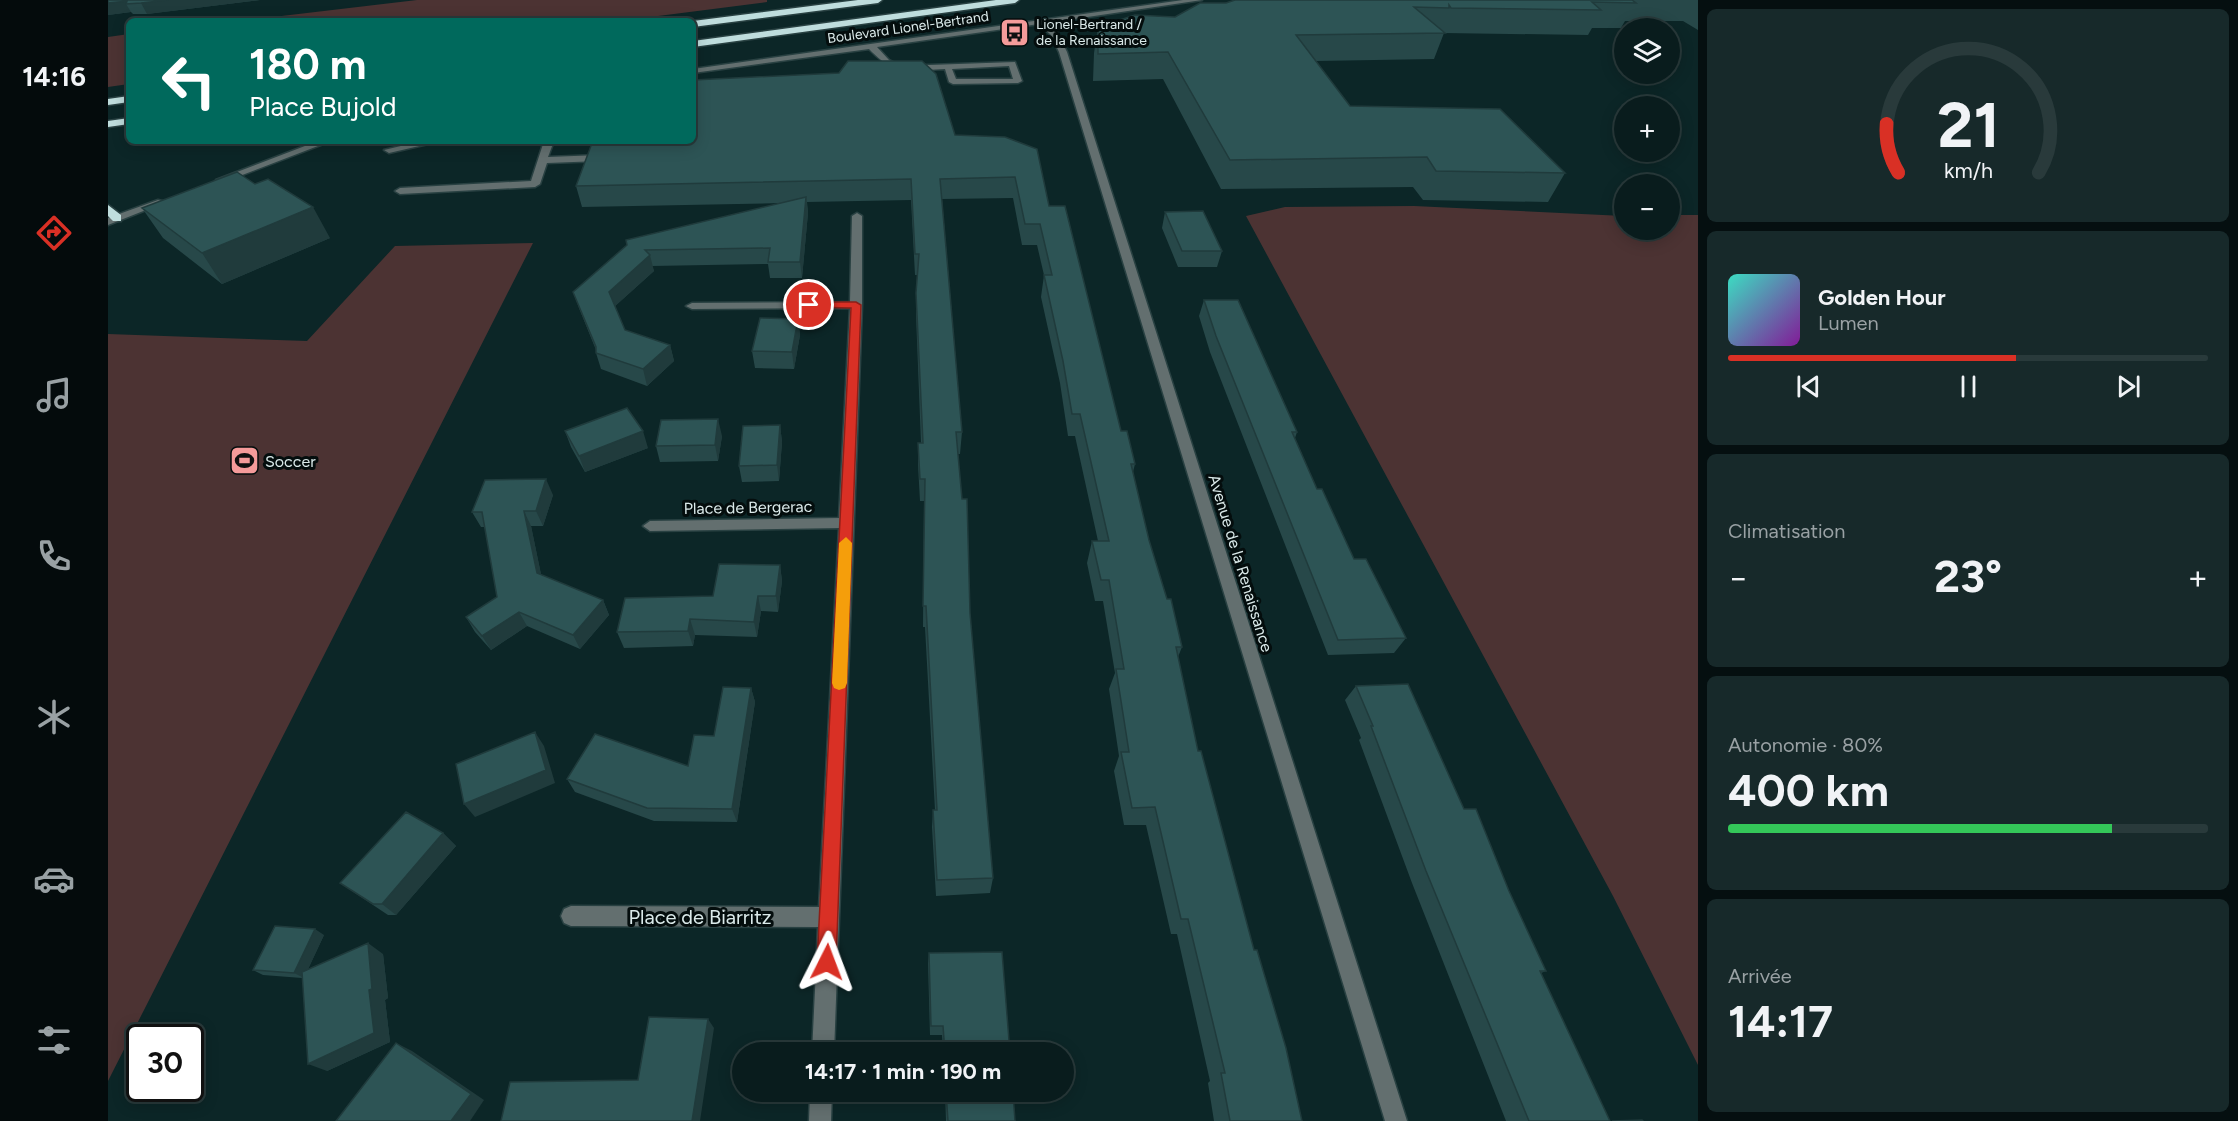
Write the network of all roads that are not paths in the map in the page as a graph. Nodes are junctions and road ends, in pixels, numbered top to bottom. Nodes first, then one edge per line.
1 (878, 0) edge
2 (1015, 0) edge
3 (1198, 0) edge
4 (1041, 22) junction
5 (696, 24) edge
6 (696, 44) edge
7 (871, 46) junction
8 (948, 67) junction
9 (696, 72) edge
10 (126, 99) edge
11 (108, 102) edge
12 (126, 121) edge
13 (108, 124) edge
14 (318, 144) edge
15 (420, 144) edge
16 (548, 144) edge
17 (389, 150) dead end
18 (600, 158) edge
19 (543, 160) junction
20 (206, 185) edge
21 (400, 191) dead end
22 (173, 198) edge
23 (108, 209) edge
24 (857, 216) dead end
25 (113, 220) edge
26 (856, 305) junction
27 (692, 306) dead end
28 (846, 523) junction
29 (650, 526) dead end
30 (572, 916) dead end
31 (829, 917) junction
32 (823, 1042) edge
33 (821, 1102) edge
34 (820, 1121) edge
35 (1396, 1121) edge

1 - 5 highway
2 - 6 highway
3 - 4 street, Boulevard Lionel-Bertrand
4 - 7 street, Boulevard Lionel-Bertrand
4 - 35 street, Avenue de la Renaissance
7 - 8 street
7 - 9 street, Boulevard Lionel-Bertrand
8 - 8 street
10 - 11 highway
12 - 13 highway
14 - 20 street
15 - 17 street
16 - 19 street
18 - 19 street
19 - 21 street
22 - 25 street
23 - 25 highway
24 - 26 street
26 - 27 street
26 - 28 street
28 - 29 street, Place de Bergerac
28 - 31 street
30 - 31 street, Place de Biarritz
31 - 32 street
33 - 34 street

